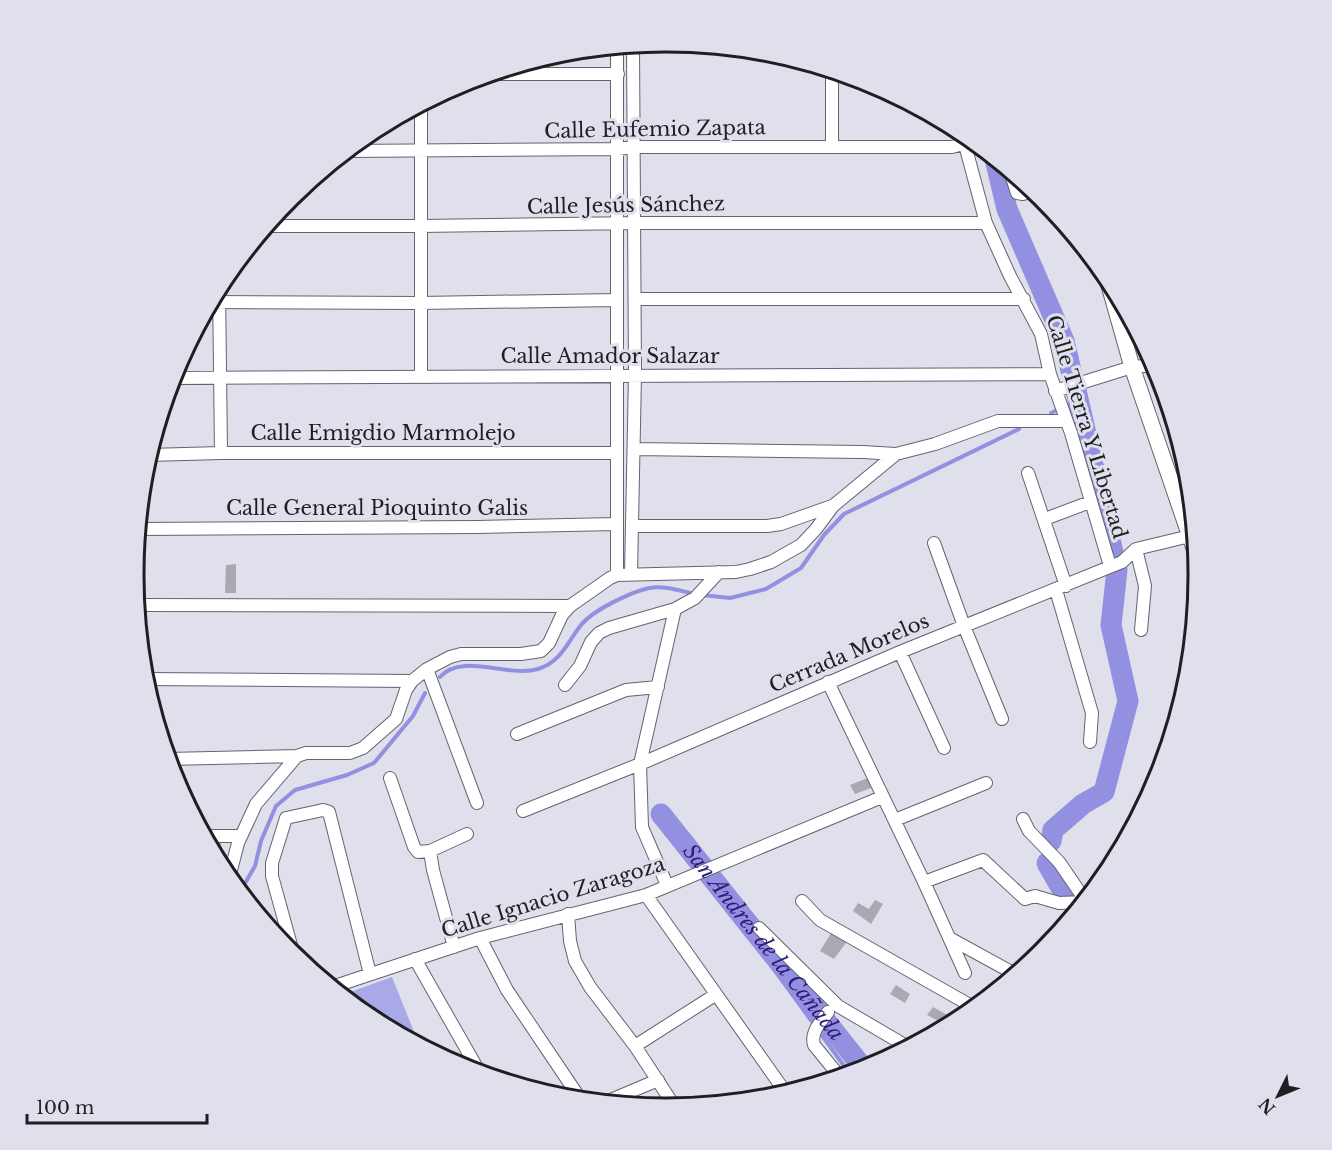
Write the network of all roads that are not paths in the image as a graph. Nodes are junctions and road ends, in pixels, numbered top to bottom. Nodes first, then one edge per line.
1 (633, 54) edge
2 (617, 55) edge
3 (518, 74) edge
4 (618, 74) junction
5 (832, 79) edge
6 (421, 114) edge
7 (960, 143) edge
8 (633, 147) junction
9 (832, 147) junction
10 (618, 149) junction
11 (969, 150) edge
12 (361, 151) edge
13 (420, 151) junction
14 (633, 223) junction
15 (986, 223) junction
16 (617, 224) junction
17 (277, 226) edge
18 (420, 226) junction
19 (635, 298) junction
20 (1024, 299) junction
21 (616, 300) junction
22 (221, 302) edge
23 (420, 303) junction
24 (1116, 311) edge
25 (215, 312) edge
26 (1145, 366) edge
27 (1132, 367) junction
28 (1050, 374) junction
29 (617, 375) junction
30 (635, 375) junction
31 (421, 377) junction
32 (182, 378) edge
33 (221, 378) junction
34 (1055, 391) junction
35 (1066, 421) junction
36 (635, 449) junction
37 (221, 453) junction
38 (617, 453) junction
39 (896, 454) junction
40 (158, 455) edge
41 (1028, 473) dead end
42 (1090, 502) junction
43 (833, 506) junction
44 (1185, 516) edge
45 (1045, 519) junction
46 (616, 524) junction
47 (633, 526) junction
48 (146, 529) edge
49 (1187, 537) edge
50 (934, 543) dead end
51 (1136, 549) junction
52 (1115, 564) junction
53 (720, 572) junction
54 (631, 574) junction
55 (617, 575) junction
56 (1061, 588) junction
57 (145, 605) edge
58 (570, 606) junction
59 (675, 609) junction
60 (964, 626) junction
61 (1141, 630) dead end
62 (900, 652) junction
63 (427, 669) junction
64 (154, 679) edge
65 (412, 681) junction
66 (828, 682) junction
67 (565, 685) dead end
68 (657, 687) junction
69 (1002, 719) dead end
70 (517, 734) dead end
71 (1090, 742) dead end
72 (944, 748) dead end
73 (297, 756) junction
74 (177, 759) edge
75 (640, 764) junction
76 (390, 778) dead end
77 (986, 783) dead end
78 (882, 797) junction
79 (477, 803) dead end
80 (523, 811) dead end
81 (1023, 819) dead end
82 (895, 820) junction
83 (467, 834) dead end
84 (214, 836) edge
85 (241, 836) junction
86 (430, 851) junction
87 (233, 866) edge
88 (924, 882) junction
89 (668, 885) junction
90 (646, 894) junction
91 (1080, 894) edge
92 (802, 901) dead end
93 (1074, 902) edge
94 (568, 914) junction
95 (759, 928) dead end
96 (288, 935) edge
97 (480, 938) junction
98 (951, 939) junction
99 (454, 947) junction
100 (415, 959) junction
101 (1009, 970) edge
102 (370, 974) junction
103 (966, 974) dead end
104 (341, 984) edge
105 (715, 995) junction
106 (965, 1003) edge
107 (828, 1012) dead end
108 (900, 1042) edge
109 (635, 1046) junction
110 (473, 1061) edge
111 (834, 1070) edge
112 (658, 1080) junction
113 (780, 1084) edge
114 (573, 1089) edge
115 (622, 1095) edge
116 (669, 1098) edge

1 - 8 street
2 - 4 street
3 - 4 street
4 - 10 street
5 - 9 street
6 - 13 street
7 - 9 street, Calle Eufemio Zapata
8 - 9 street, Calle Eufemio Zapata
8 - 10 street, Calle Eufemio Zapata
8 - 14 street
10 - 13 street, Calle Eufemio Zapata
10 - 16 street
11 - 15 street, Calle Tierra Y Libertad
12 - 13 street, Calle Eufemio Zapata
13 - 18 street
14 - 15 street, Calle Jesús Sánchez
14 - 16 street, Calle Jesús Sánchez
14 - 19 street
15 - 20 street, Calle Tierra Y Libertad
16 - 18 street, Calle Jesús Sánchez
16 - 21 street
17 - 18 street, Calle Jesús Sánchez
18 - 23 street
19 - 20 street
19 - 30 street
20 - 28 street, Calle Tierra Y Libertad
21 - 23 street
21 - 29 street
22 - 23 street
23 - 31 street
24 - 27 street
25 - 33 street
26 - 27 street
27 - 34 street
27 - 44 street
28 - 30 street, Calle Amador Salazar
28 - 34 street, Calle Tierra Y Libertad
29 - 30 street, Calle Amador Salazar
29 - 31 street, Calle Amador Salazar
29 - 38 street
30 - 36 street
31 - 33 street, Calle Amador Salazar
32 - 33 street, Calle Amador Salazar
33 - 37 street
34 - 35 street, Calle Tierra Y Libertad
35 - 39 street
35 - 42 street, Calle Tierra Y Libertad
36 - 39 street
36 - 47 street
37 - 38 street, Calle Emigdio Marmolejo
37 - 40 street, Calle Emigdio Marmolejo
38 - 46 street
39 - 43 street
41 - 45 street
42 - 45 street
42 - 52 street, Calle Tierra Y Libertad
43 - 47 street
43 - 53 street
45 - 56 street
46 - 48 street, Calle General Pioquinto Galis
46 - 55 street
47 - 54 street
49 - 51 street, Cerrada Morelos
50 - 60 street
51 - 52 street, Cerrada Morelos
51 - 61 street
52 - 56 street, Cerrada Morelos
53 - 54 street
53 - 59 street
54 - 55 street
55 - 58 street
56 - 60 street, Cerrada Morelos
56 - 71 street
57 - 58 street
58 - 63 street
59 - 67 street
59 - 68 street
60 - 62 street, Cerrada Morelos
60 - 69 street
62 - 66 street, Cerrada Morelos
62 - 72 street
63 - 65 street
63 - 79 street
64 - 65 street
65 - 73 street
66 - 75 street, Cerrada Morelos
66 - 78 street
68 - 70 street
68 - 75 street
73 - 74 street
73 - 85 street
75 - 80 street, Cerrada Morelos
75 - 89 street
76 - 86 street
77 - 82 street
78 - 82 street
78 - 89 street, Calle Ignacio Zaragoza
81 - 91 street
82 - 88 street
83 - 86 street
84 - 85 street
85 - 87 street
86 - 99 street
88 - 93 street
88 - 98 street
89 - 90 street, Calle Ignacio Zaragoza
90 - 94 street, Calle Ignacio Zaragoza
90 - 105 street
92 - 106 street
94 - 97 street, Calle Ignacio Zaragoza
94 - 109 street
95 - 108 street
96 - 102 street
97 - 99 street, Calle Ignacio Zaragoza
97 - 114 street
98 - 101 street
98 - 103 street
99 - 100 street, Calle Ignacio Zaragoza
100 - 102 street, Calle Ignacio Zaragoza
100 - 110 street
102 - 104 street, Calle Ignacio Zaragoza
105 - 109 street
105 - 113 street
107 - 111 street
109 - 112 street
112 - 115 street
112 - 116 street

